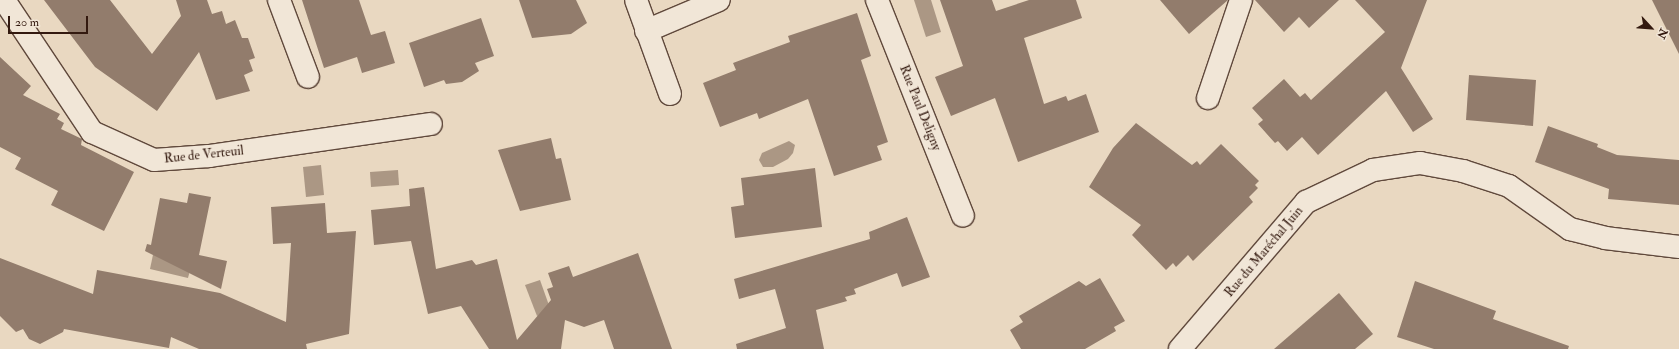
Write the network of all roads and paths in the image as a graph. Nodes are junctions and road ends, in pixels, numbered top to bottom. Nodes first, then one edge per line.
1 (4, 0) edge
2 (279, 0) edge
3 (636, 0) edge
4 (719, 0) edge
5 (877, 0) edge
6 (1241, 0) edge
7 (646, 31) junction
8 (308, 77) dead end
9 (670, 94) dead end
10 (1208, 98) dead end
11 (431, 124) dead end
12 (963, 216) dead end
13 (1679, 247) edge
14 (1180, 349) edge

1 - 11 street, Rue de Verteuil
2 - 8 street
3 - 7 street
4 - 7 street
5 - 12 street, Rue Paul Deligny
6 - 10 street
7 - 9 street
13 - 14 street, Rue du Maréchal Juin

